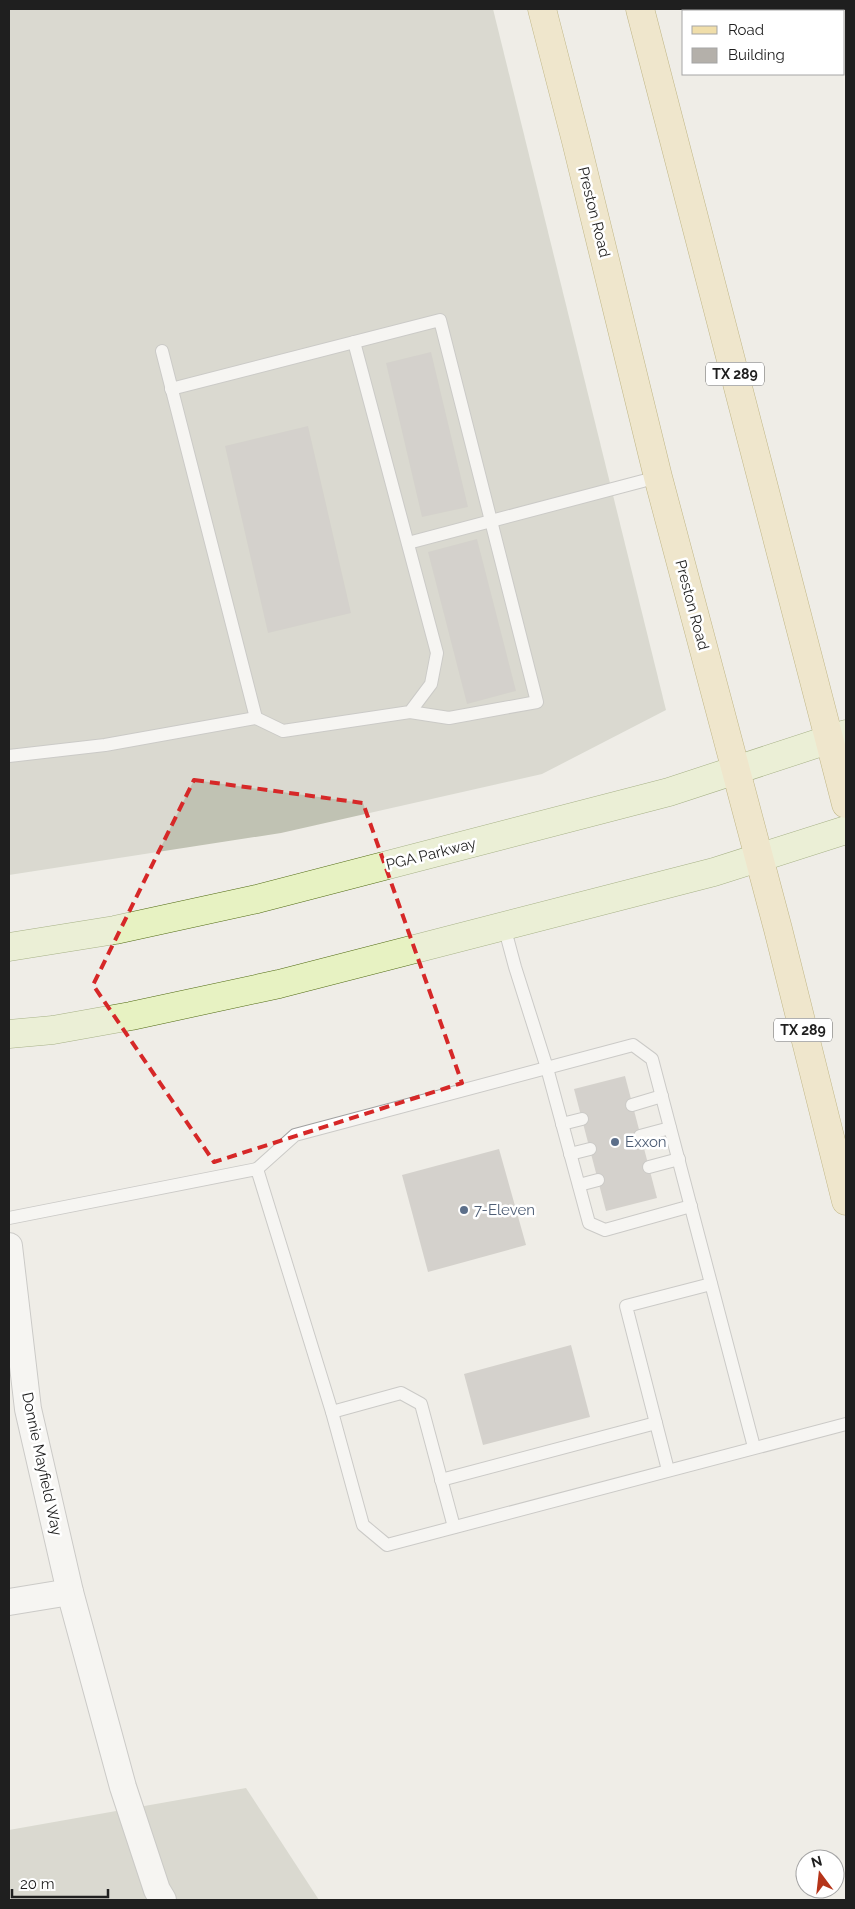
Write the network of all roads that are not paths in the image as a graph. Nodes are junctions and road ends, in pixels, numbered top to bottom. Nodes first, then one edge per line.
1 (542, 9) edge
2 (640, 9) edge
3 (354, 342) junction
4 (162, 352) dead end
5 (171, 388) junction
6 (658, 477) junction
7 (491, 521) junction
8 (408, 542) junction
9 (410, 712) junction
10 (256, 718) junction
11 (838, 736) edge
12 (9, 756) edge
13 (736, 769) junction
14 (846, 804) edge
15 (846, 830) edge
16 (760, 858) junction
17 (504, 926) junction
18 (9, 947) edge
19 (9, 1034) edge
20 (547, 1068) junction
21 (662, 1096) junction
22 (632, 1104) dead end
23 (582, 1119) dead end
24 (562, 1124) junction
25 (670, 1128) junction
26 (640, 1136) dead end
27 (590, 1149) dead end
28 (570, 1154) junction
29 (678, 1159) junction
30 (649, 1167) dead end
31 (257, 1169) junction
32 (598, 1180) dead end
33 (578, 1185) junction
34 (846, 1201) edge
35 (691, 1206) junction
36 (9, 1218) edge
37 (9, 1246) edge
38 (711, 1284) junction
39 (332, 1412) junction
40 (656, 1423) junction
41 (846, 1424) edge
42 (754, 1447) junction
43 (668, 1470) junction
44 (441, 1480) junction
45 (454, 1527) junction
46 (70, 1592) junction
47 (9, 1602) edge
48 (163, 1900) edge

1 - 6 main road, Preston Road / TX 289
2 - 11 main road, TX 289
3 - 5 lane
3 - 7 lane
3 - 8 lane
4 - 5 lane
5 - 10 lane
6 - 7 lane
6 - 13 main road, Preston Road / TX 289
7 - 8 lane
7 - 9 lane
8 - 9 lane
9 - 10 lane
10 - 12 lane
11 - 13 main road, PGA Parkway
11 - 14 main road, TX 289
13 - 16 main road, Preston Road / TX 289
13 - 18 main road, PGA Parkway
15 - 16 main road
16 - 17 main road
16 - 34 main road, Preston Road / TX 289
17 - 19 main road
17 - 20 lane
20 - 21 lane
20 - 24 lane
20 - 31 lane
21 - 22 lane
21 - 25 lane
23 - 24 lane
24 - 28 lane
25 - 26 lane
25 - 29 lane
27 - 28 lane
28 - 33 lane
29 - 30 lane
29 - 35 lane
31 - 36 lane
31 - 39 lane
32 - 33 lane
33 - 35 lane
35 - 38 lane
37 - 46 street, Donnie Mayfield Way
38 - 40 lane
38 - 42 lane
39 - 44 lane
39 - 45 lane
40 - 43 lane
40 - 44 lane
41 - 42 lane
42 - 43 lane
43 - 45 lane
44 - 45 lane
46 - 47 street
46 - 48 street, Donnie Mayfield Way

